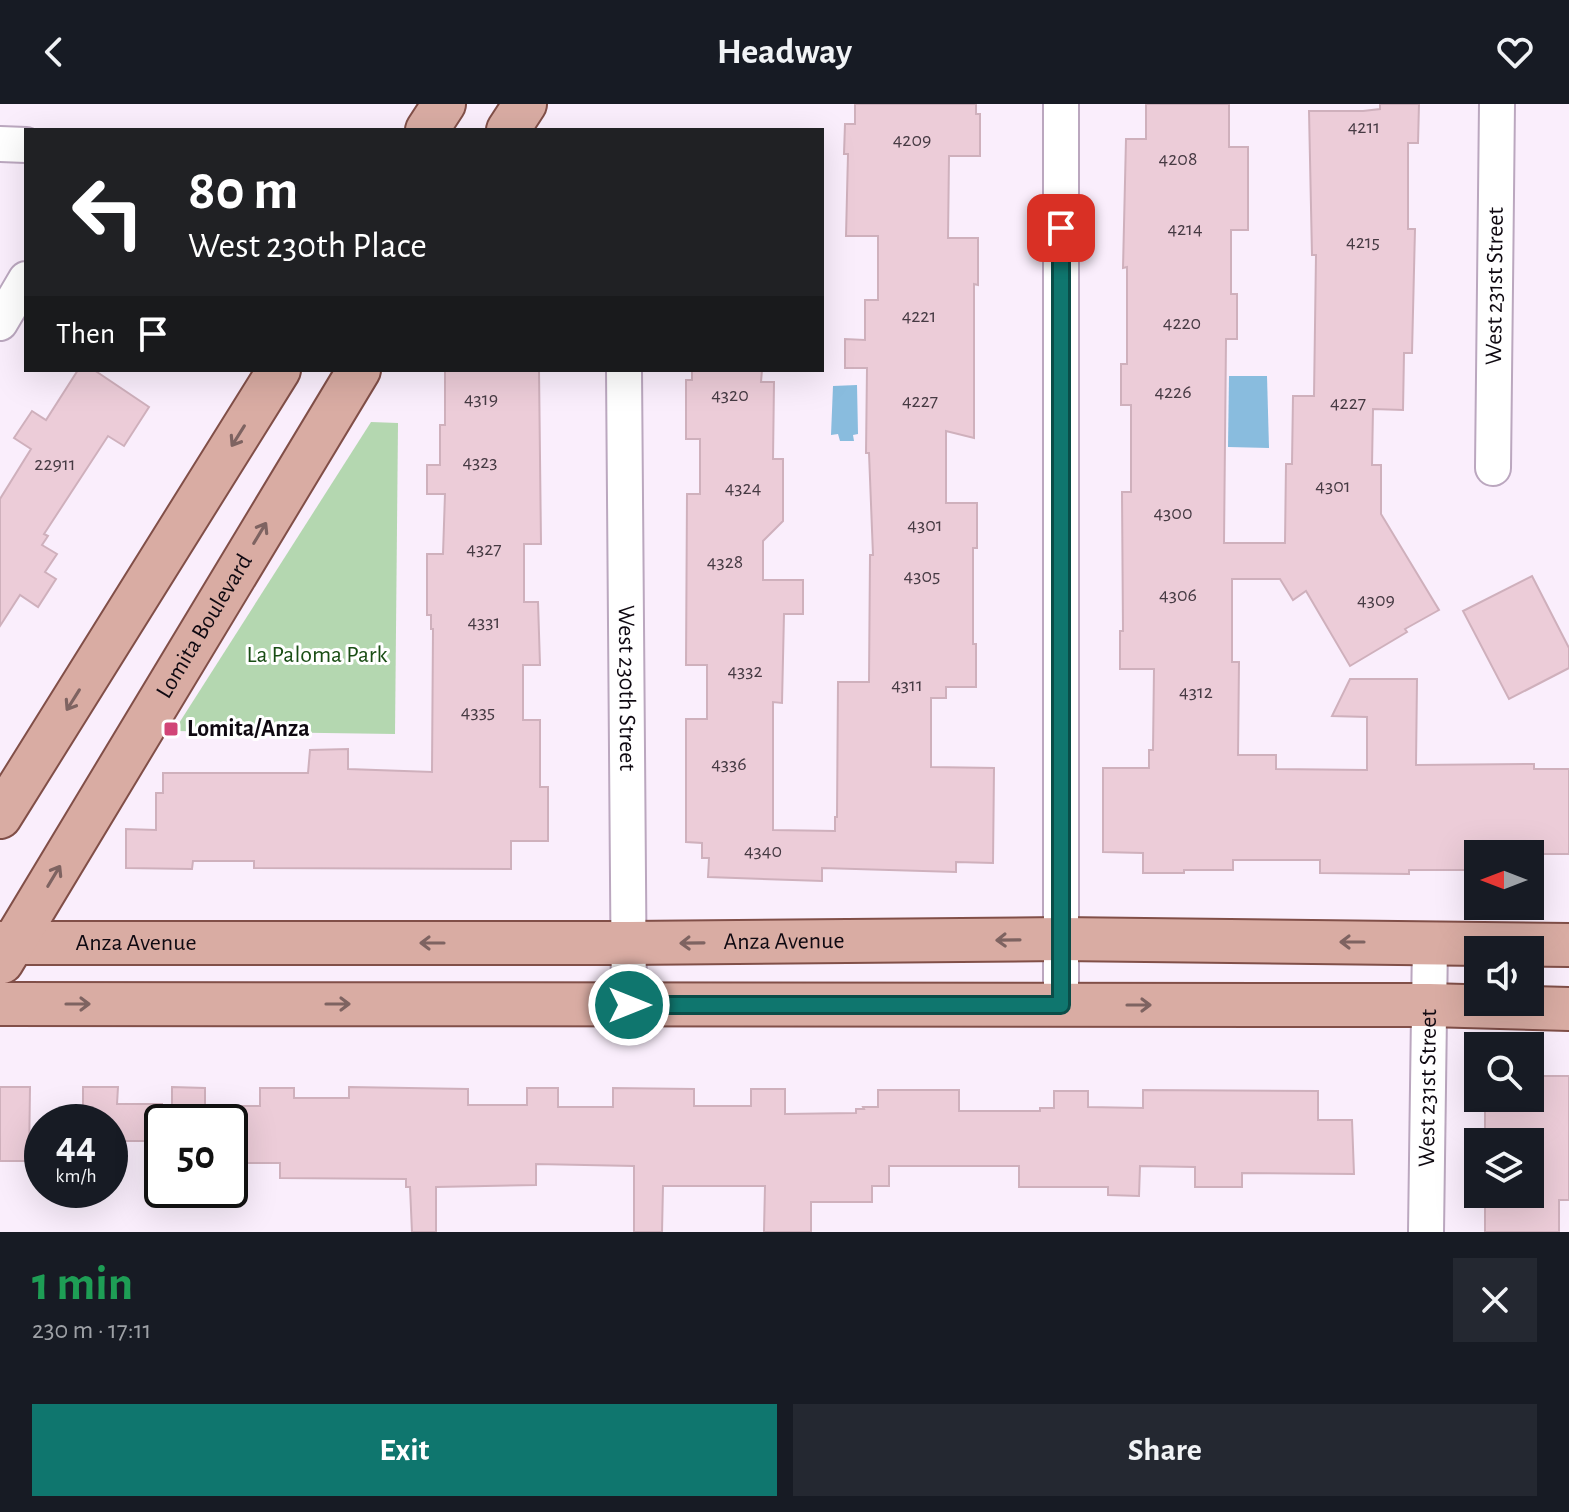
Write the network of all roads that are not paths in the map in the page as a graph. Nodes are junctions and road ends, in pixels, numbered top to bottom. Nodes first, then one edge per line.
1 (444, 104) edge
2 (525, 104) edge
3 (1061, 104) edge
4 (1497, 104) edge
5 (428, 128) edge
6 (509, 128) edge
7 (0, 144) edge
8 (24, 145) edge
9 (24, 282) edge
10 (0, 323) edge
11 (278, 372) edge
12 (358, 372) edge
13 (624, 372) edge
14 (1493, 468) dead end
15 (0, 817) edge
16 (1061, 939) junction
17 (1430, 942) junction
18 (629, 943) junction
19 (1569, 945) edge
20 (5, 950) edge
21 (0, 1004) edge
22 (629, 1005) junction
23 (1061, 1005) junction
24 (1429, 1005) junction
25 (1569, 1009) edge
26 (1426, 1232) edge

1 - 5 main road
2 - 6 main road
3 - 16 street
4 - 14 street, West 231st Street
7 - 8 street
9 - 10 street
11 -> 15 main road
20 -> 12 main road, Lomita Boulevard
13 - 18 street, West 230th Street
17 -> 16 main road, Anza Avenue
16 -> 18 main road, Anza Avenue
16 - 23 street
17 - 19 main road, Anza Avenue
17 - 24 street, West 231st Street
18 -> 20 main road, Anza Avenue
18 - 22 street, West 230th Street
21 -> 22 main road
22 - 23 main road
23 -> 24 main road
24 - 25 main road
24 - 26 street, West 231st Street

